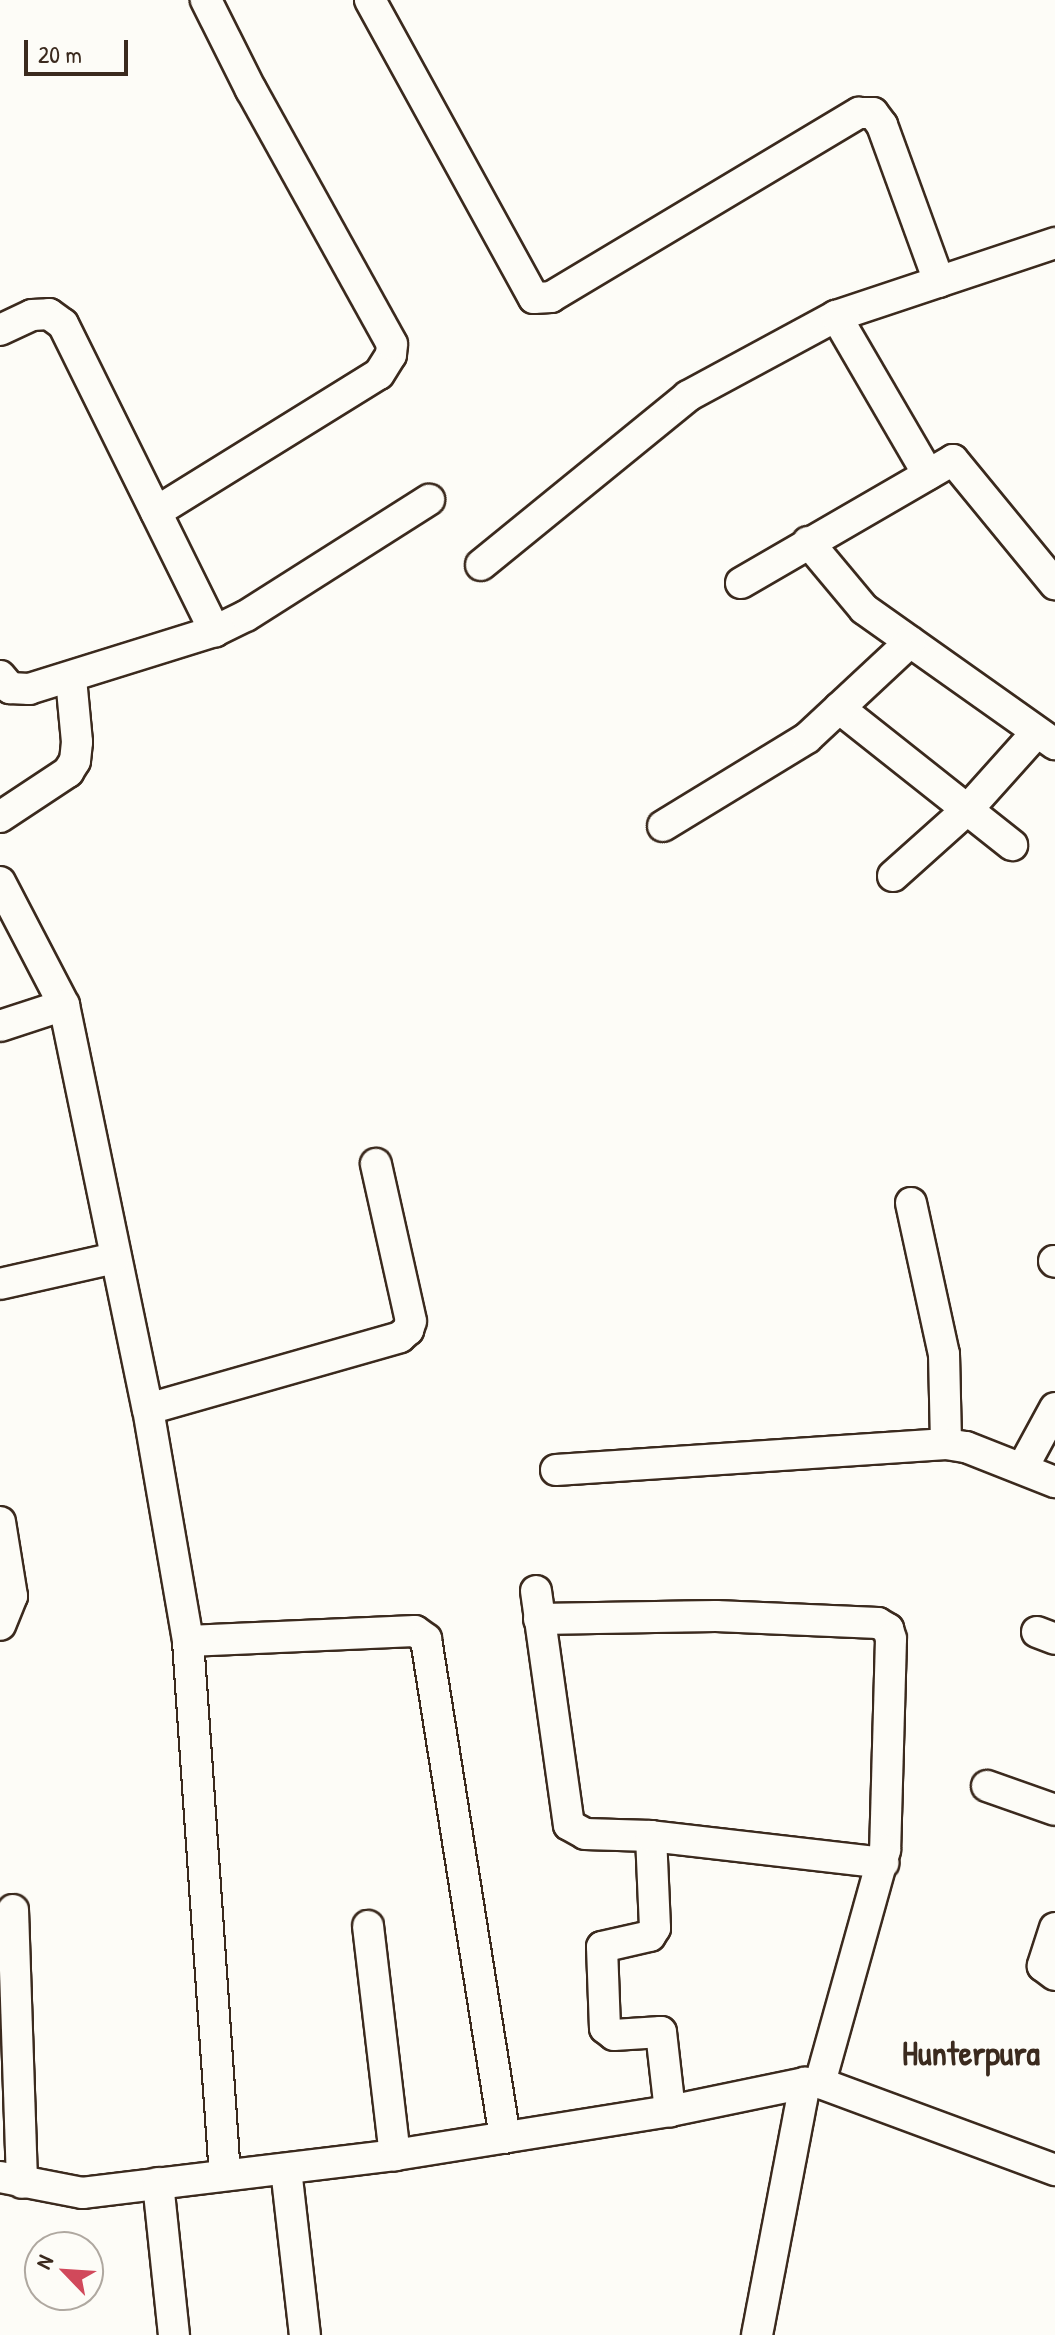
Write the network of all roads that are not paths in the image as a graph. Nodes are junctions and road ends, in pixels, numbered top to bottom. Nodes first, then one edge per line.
1 (206, 0) edge
2 (370, 0) edge
3 (1055, 243) edge
4 (939, 282) junction
5 (836, 316) junction
6 (0, 330) edge
7 (928, 474) junction
8 (429, 500) dead end
9 (156, 512) junction
10 (808, 542) junction
11 (481, 565) dead end
12 (741, 583) dead end
13 (1055, 584) edge
14 (215, 631) junction
15 (910, 642) junction
16 (0, 676) edge
17 (71, 678) junction
18 (839, 708) junction
19 (1046, 738) edge
20 (968, 809) junction
21 (0, 817) edge
22 (663, 826) dead end
23 (1012, 845) dead end
24 (893, 876) dead end
25 (0, 882) edge
26 (64, 1005) junction
27 (0, 1026) edge
28 (376, 1164) dead end
29 (911, 1203) dead end
30 (114, 1258) junction
31 (0, 1284) edge
32 (1055, 1408) edge
33 (148, 1409) junction
34 (946, 1444) junction
35 (1023, 1467) junction
36 (556, 1470) dead end
37 (1055, 1482) edge
38 (0, 1522) edge
39 (0, 1625) edge
40 (188, 1641) junction
41 (987, 1786) dead end
42 (1055, 1810) edge
43 (651, 1836) junction
44 (883, 1863) junction
45 (13, 1910) dead end
46 (368, 1926) dead end
47 (1055, 1928) edge
48 (1055, 1975) edge
49 (812, 2083) junction
50 (670, 2111) junction
51 (505, 2138) junction
52 (395, 2155) junction
53 (286, 2169) junction
54 (1055, 2170) edge
55 (225, 2175) junction
56 (11, 2180) edge
57 (158, 2183) junction
58 (174, 2335) edge
59 (305, 2335) edge
60 (757, 2335) edge

1 - 9 street
2 - 4 street
3 - 4 street
4 - 5 street
5 - 7 street
5 - 11 street
6 - 9 street
7 - 10 street
7 - 13 street
8 - 14 street
9 - 14 street
10 - 12 street
10 - 15 street
14 - 17 street
15 - 18 street
15 - 19 street
16 - 17 street
17 - 21 street
18 - 20 street
18 - 22 street
19 - 20 street
20 - 23 street
20 - 24 street
25 - 26 street
26 - 27 street
26 - 30 street
28 - 33 street
29 - 34 street
30 - 31 street
30 - 33 street
32 - 35 street
33 - 40 street
34 - 35 street
34 - 36 street
35 - 37 street
38 - 39 street
40 - 51 street
40 - 55 street
41 - 42 street
43 - 44 street
43 - 44 street
43 - 50 street
44 - 49 street
45 - 56 street
46 - 52 street
47 - 48 street
49 - 50 street
49 - 54 street
49 - 60 street
50 - 51 street
51 - 52 street
52 - 53 street
53 - 55 street
53 - 59 street
55 - 57 street
56 - 57 street
57 - 58 street

